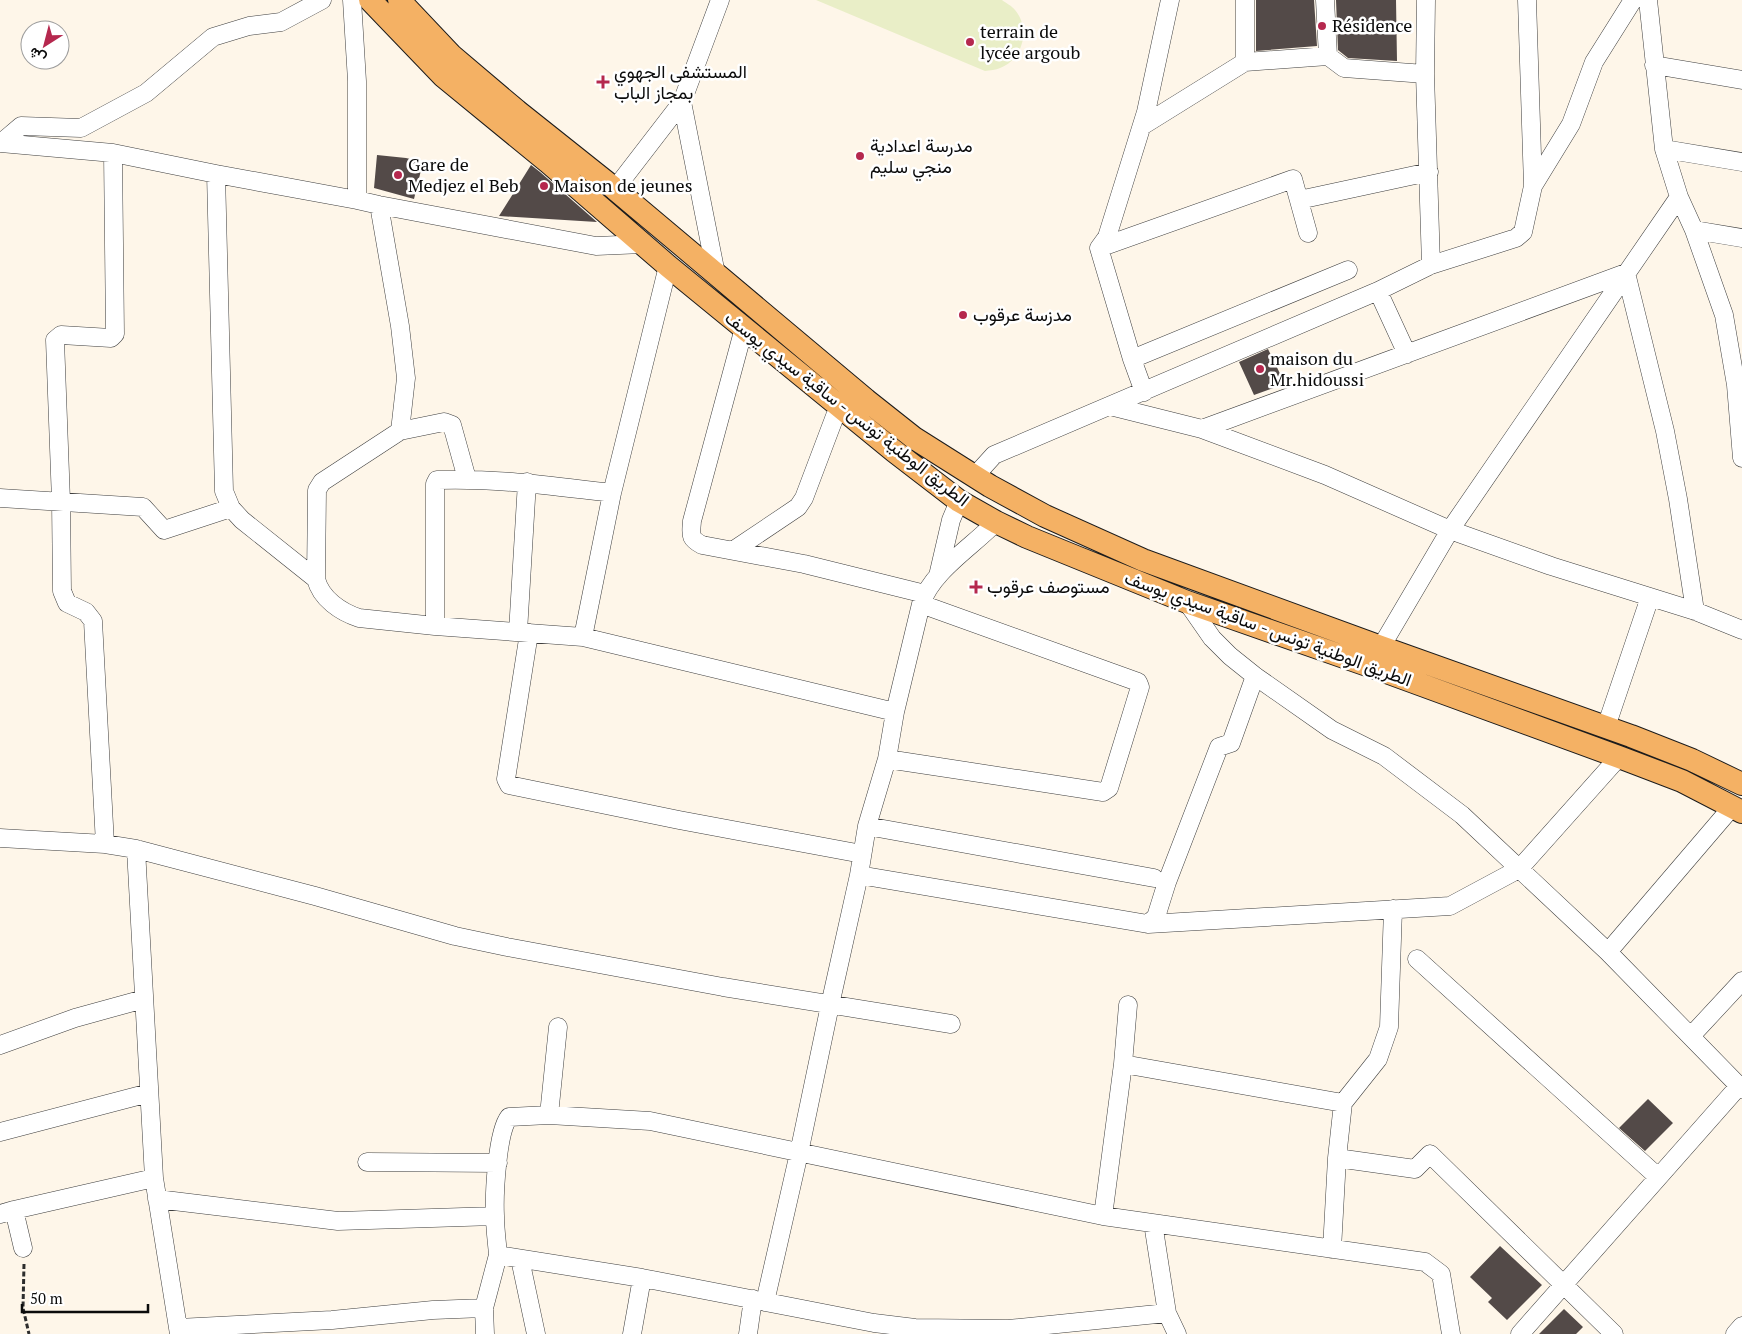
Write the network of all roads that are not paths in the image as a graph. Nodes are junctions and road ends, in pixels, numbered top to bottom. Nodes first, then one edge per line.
1 (322, 0) edge
2 (352, 0) edge
3 (370, 0) edge
4 (399, 0) edge
5 (720, 0) edge
6 (1170, 0) edge
7 (1245, 0) edge
8 (1325, 0) edge
9 (1426, 0) edge
10 (1527, 0) edge
11 (1633, 0) edge
12 (1648, 0) edge
13 (1328, 56) junction
14 (1246, 62) junction
15 (1654, 65) junction
16 (1425, 74) junction
17 (1742, 80) edge
18 (682, 102) junction
19 (1142, 126) junction
20 (0, 140) edge
21 (1664, 149) junction
22 (113, 153) junction
23 (1742, 162) edge
24 (1429, 172) junction
25 (216, 174) junction
26 (1533, 186) junction
27 (615, 189) junction
28 (1679, 197) junction
29 (357, 200) junction
30 (1299, 200) junction
31 (378, 205) junction
32 (1694, 230) junction
33 (1308, 233) dead end
34 (1742, 238) edge
35 (643, 244) junction
36 (1099, 248) junction
37 (1432, 265) junction
38 (668, 266) junction
39 (1348, 270) dead end
40 (1626, 272) junction
41 (716, 274) junction
42 (1378, 291) junction
43 (1724, 315) junction
44 (1742, 319) edge
45 (744, 328) junction
46 (1407, 354) junction
47 (1132, 359) junction
48 (819, 375) junction
49 (1739, 386) edge
50 (1144, 392) junction
51 (1110, 406) junction
52 (842, 408) junction
53 (1202, 429) junction
54 (400, 431) junction
55 (1742, 458) edge
56 (974, 476) junction
57 (467, 479) junction
58 (527, 482) junction
59 (612, 493) junction
60 (0, 498) edge
61 (61, 501) junction
62 (959, 501) junction
63 (231, 508) junction
64 (996, 522) junction
65 (1450, 530) junction
66 (734, 550) junction
67 (938, 576) junction
68 (316, 579) junction
69 (1650, 597) junction
70 (923, 599) junction
71 (1187, 602) junction
72 (1695, 611) junction
73 (435, 626) junction
74 (1742, 630) edge
75 (523, 632) junction
76 (583, 637) junction
77 (1381, 647) junction
78 (1255, 676) junction
79 (895, 712) junction
80 (1606, 727) junction
81 (1619, 757) junction
82 (886, 759) junction
83 (1742, 784) edge
84 (1737, 810) edge
85 (867, 826) junction
86 (0, 838) edge
87 (105, 844) junction
88 (136, 850) junction
89 (862, 854) junction
90 (1519, 869) junction
91 (859, 875) junction
92 (1154, 878) dead end
93 (1393, 909) junction
94 (1148, 924) junction
95 (1608, 952) junction
96 (1417, 959) dead end
97 (1742, 982) edge
98 (144, 999) junction
99 (830, 1005) junction
100 (1128, 1005) dead end
101 (951, 1024) dead end
102 (558, 1027) dead end
103 (1691, 1036) junction
104 (0, 1046) edge
105 (1123, 1064) junction
106 (1741, 1088) edge
107 (149, 1093) junction
108 (1343, 1103) junction
109 (549, 1115) junction
110 (0, 1132) edge
111 (799, 1153) junction
112 (1337, 1158) junction
113 (367, 1162) dead end
114 (498, 1163) junction
115 (1658, 1177) junction
116 (154, 1178) junction
117 (158, 1199) junction
118 (7, 1212) edge
119 (495, 1216) junction
120 (1103, 1216) junction
121 (1153, 1223) junction
122 (23, 1248) road end
123 (1332, 1249) junction
124 (498, 1255) junction
125 (520, 1259) junction
126 (642, 1278) junction
127 (1565, 1284) junction
128 (759, 1300) junction
129 (484, 1308) junction
130 (1167, 1313) junction
131 (1742, 1326) edge
132 (874, 1328) edge
133 (178, 1331) edge
134 (485, 1334) edge
135 (536, 1334) edge
136 (632, 1334) edge
137 (748, 1334) edge
138 (1177, 1334) edge
139 (1451, 1334) edge
140 (1520, 1334) edge
141 (1614, 1334) edge
142 (1735, 1334) edge

1 - 20 street
2 - 29 street
3 - 35 main road, الطريق الوطنية تونس - ساقية سيدي يوسف
4 - 27 main road, الطريق الوطنية تونس - ساقية سيدي يوسف
5 - 18 street
6 - 19 street
7 - 14 street
8 - 13 street
9 - 16 street
10 - 26 street
11 - 26 street
12 - 15 street
13 - 14 street
13 - 16 street
14 - 19 street
15 - 17 street
15 - 21 street
16 - 24 street
18 - 27 street
18 - 41 street
19 - 36 street
20 - 22 street
21 - 23 street
21 - 28 street
22 - 25 street
22 - 61 street
24 - 30 street
24 - 37 street
25 - 29 street
25 - 63 street
26 - 37 street
27 - 41 main road, الطريق الوطنية تونس - ساقية سيدي يوسف
28 - 32 street
28 - 40 street
29 - 31 street
30 - 33 street
30 - 36 street
31 - 35 street
31 - 54 street
32 - 34 street
32 - 43 street
35 - 38 main road, الطريق الوطنية تونس - ساقية سيدي يوسف
36 - 47 street
37 - 42 street
38 - 45 main road, الطريق الوطنية تونس - ساقية سيدي يوسف
38 - 59 street
39 - 47 street
40 - 46 street
40 - 65 street
40 - 72 street
41 - 48 main road, الطريق الوطنية تونس - ساقية سيدي يوسف
42 - 46 street
42 - 50 street
43 - 44 street
43 - 49 street
45 - 48 main road, الطريق الوطنية تونس - ساقية سيدي يوسف
45 - 66 street
46 - 53 street
47 - 50 street
48 - 52 main road, الطريق الوطنية تونس - ساقية سيدي يوسف
48 - 56 main road, الطريق الوطنية تونس - ساقية سيدي يوسف
49 - 55 street
50 - 51 street
51 - 53 street
51 - 56 street
52 - 62 main road, الطريق الوطنية تونس - ساقية سيدي يوسف
52 - 66 street
53 - 65 street
54 - 57 street
54 - 68 street
56 - 77 main road, الطريق الوطنية تونس - ساقية سيدي يوسف
57 - 58 street
57 - 73 street
58 - 59 street
58 - 75 street
59 - 76 street
60 - 61 street
61 - 63 street
61 - 87 street
62 - 64 main road, الطريق الوطنية تونس - ساقية سيدي يوسف
62 - 67 street
63 - 68 street
64 - 67 street
64 - 71 main road, الطريق الوطنية تونس - ساقية سيدي يوسف
65 - 69 street
65 - 77 street
66 - 70 street
67 - 70 street
68 - 73 street
69 - 72 street
69 - 80 street
70 - 79 street
70 - 82 street
71 - 78 street
71 - 81 main road, الطريق الوطنية تونس - ساقية سيدي يوسف
72 - 74 street
73 - 75 street
75 - 76 street
75 - 89 street
76 - 79 street
77 - 80 main road, الطريق الوطنية تونس - ساقية سيدي يوسف
78 - 90 street
78 - 94 street
79 - 82 street
80 - 83 main road, الطريق الوطنية تونس - ساقية سيدي يوسف
81 - 84 main road, الطريق الوطنية تونس - ساقية سيدي يوسف
81 - 90 street
82 - 85 street
84 - 95 street
85 - 89 street
85 - 92 street
86 - 87 street
87 - 88 street
88 - 98 street
88 - 99 street
89 - 91 street
90 - 93 street
90 - 95 street
91 - 94 street
91 - 99 street
93 - 94 street
93 - 108 street
95 - 103 street
96 - 115 street
97 - 103 street
98 - 104 street
98 - 107 street
99 - 101 street
99 - 111 street
100 - 105 street
102 - 109 street
103 - 106 street
105 - 108 street
105 - 120 street
106 - 115 street
107 - 110 street
107 - 116 street
108 - 112 street
109 - 111 street
109 - 114 street
111 - 120 street
111 - 128 street
112 - 123 street
112 - 127 street
113 - 114 street
114 - 119 street
115 - 127 street
116 - 117 street
116 - 118 street
117 - 119 street
117 - 133 street
118 - 122 street
119 - 124 street
120 - 121 street
121 - 123 street
121 - 130 street
123 - 139 street
124 - 125 street
124 - 129 street
125 - 126 street
125 - 135 street
126 - 128 street
126 - 136 street
127 - 140 street
127 - 141 street
128 - 132 street
128 - 137 street
129 - 133 street
129 - 134 street
130 - 132 street
130 - 138 street
131 - 142 street

